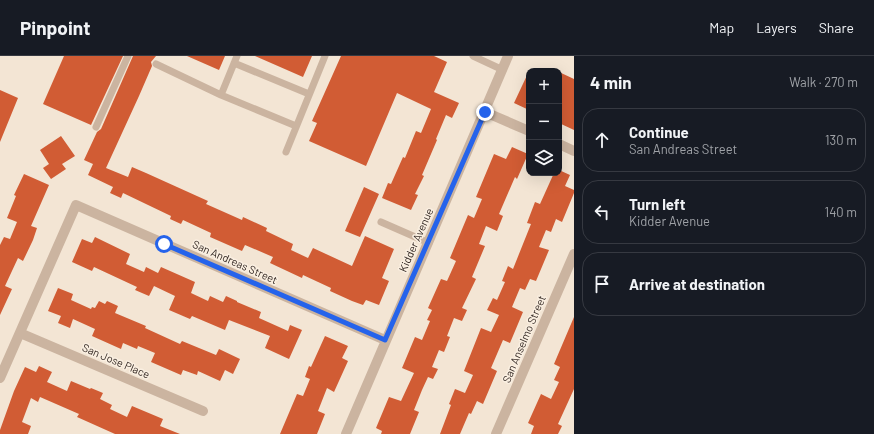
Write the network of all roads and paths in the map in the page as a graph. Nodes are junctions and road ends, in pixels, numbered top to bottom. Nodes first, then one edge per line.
1 (128, 56) edge
2 (325, 56) edge
3 (508, 56) edge
4 (475, 57) edge
5 (236, 59) edge
6 (156, 64) dead end
7 (503, 70) junction
8 (309, 94) junction
9 (221, 95) junction
10 (485, 112) junction
11 (296, 126) junction
12 (96, 127) dead end
13 (526, 130) edge
14 (562, 145) edge
15 (574, 151) edge
16 (286, 152) dead end
17 (381, 222) dead end
18 (429, 243) junction
19 (574, 254) edge
20 (20, 333) junction
21 (385, 340) junction
22 (0, 378) edge
23 (203, 411) dead end
24 (346, 434) edge
25 (496, 434) edge

1 - 12 lane
2 - 8 lane
3 - 7 street, Kidder Avenue
4 - 7 lane
5 - 8 lane
5 - 9 lane
6 - 9 lane
7 - 10 street, Kidder Avenue
8 - 11 lane
9 - 11 lane
10 - 13 street
10 - 18 street, Kidder Avenue
11 - 16 lane
14 - 15 street
17 - 18 lane
18 - 21 street, Kidder Avenue
19 - 25 street, San Anselmo Street
20 - 21 street, San Andreas Street
20 - 22 street
20 - 23 street, San Jose Place
21 - 24 street, Kidder Avenue

